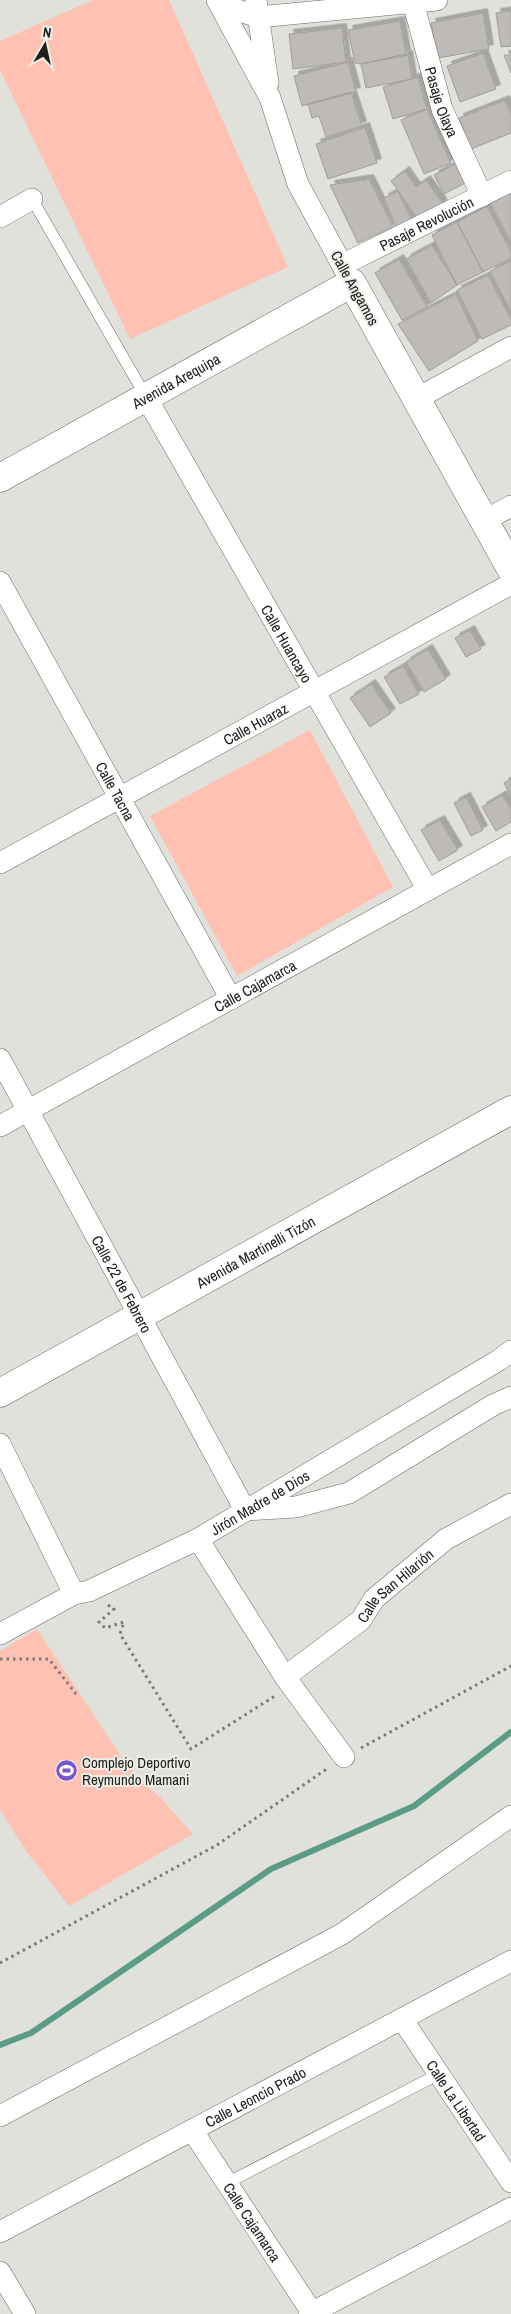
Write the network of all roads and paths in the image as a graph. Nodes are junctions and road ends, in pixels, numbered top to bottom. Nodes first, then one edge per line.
1 (437, 0) edge
2 (218, 2) edge
3 (413, 2) junction
4 (257, 6) edge
5 (270, 98) junction
6 (511, 181) edge
7 (482, 196) junction
8 (32, 199) joint
9 (0, 217) edge
10 (347, 274) junction
11 (511, 347) edge
12 (146, 397) junction
13 (416, 399) junction
14 (0, 478) edge
15 (511, 506) edge
16 (484, 520) junction
17 (511, 569) edge
18 (0, 582) edge
19 (511, 584) edge
20 (314, 692) junction
21 (120, 798) junction
22 (511, 844) edge
23 (0, 863) edge
24 (428, 890) junction
25 (231, 999) junction
26 (0, 1059) edge
27 (511, 1110) edge
28 (28, 1111) junction
29 (0, 1126) edge
30 (140, 1316) junction
31 (511, 1351) edge
32 (0, 1393) edge
33 (511, 1397) edge
34 (0, 1444) edge
35 (511, 1504) edge
36 (245, 1510) junction
37 (198, 1539) junction
38 (81, 1593) junction
39 (0, 1634) edge
40 (0, 1659) edge
41 (511, 1666) edge
42 (288, 1681) junction
43 (76, 1694) dead end
44 (344, 1757) junction
45 (511, 1816) edge
46 (511, 1961) edge
47 (0, 1963) edge
48 (402, 2019) junction
49 (439, 2074) junction
50 (0, 2116) edge
51 (192, 2130) junction
52 (227, 2182) junction
53 (511, 2182) edge
54 (511, 2208) edge
55 (0, 2232) edge
56 (0, 2272) edge
57 (25, 2314) edge
58 (311, 2314) edge

1 - 3 street
2 - 4 street
2 - 5 street, Calle Angamos
3 - 4 street
3 - 7 street, Pasaje Olaya
4 - 5 street
5 - 10 street, Calle Angamos
6 - 7 street, Pasaje Revolución
7 - 10 street, Pasaje Revolución
8 - 9 street
8 - 12 lane
10 - 12 street, Avenida Arequipa
10 - 13 street, Calle Angamos
11 - 13 street
12 - 14 street, Avenida Arequipa
12 - 20 street, Calle Huancayo
13 - 16 street, Calle Angamos
15 - 16 street
16 - 17 street, Calle Angamos
18 - 21 street, Calle Tacna
19 - 20 street, Calle Huaraz
20 - 21 street, Calle Huaraz
20 - 24 street, Calle Huancayo
21 - 23 street, Calle Huaraz
21 - 25 street, Calle Tacna
22 - 24 street, Calle Cajamarca
24 - 25 street, Calle Cajamarca
25 - 28 street, Calle Cajamarca
26 - 28 street, Calle 22 de Febrero
27 - 30 street, Avenida Martinelli Tizón
28 - 29 street, Calle Cajamarca
28 - 30 street, Calle 22 de Febrero
30 - 32 street, Avenida Martinelli Tizón
30 - 36 street, Calle 22 de Febrero
31 - 36 street, Jirón Madre de Dios
33 - 36 street
34 - 38 street
35 - 42 street, Calle San Hilarión
36 - 37 street, Jirón Madre de Dios
37 - 38 street, Jirón Madre de Dios
37 - 42 street
38 - 39 street, Jirón Madre de Dios
38 - 42 path
40 - 43 path
41 - 44 path
42 - 44 street
44 - 47 path
45 - 50 street
46 - 48 street, Calle Leoncio Prado
48 - 49 street, Calle La Libertad
48 - 51 street, Calle Leoncio Prado
49 - 52 lane
49 - 53 street, Calle La Libertad
51 - 52 street, Calle Cajamarca
51 - 55 street, Calle Leoncio Prado
52 - 58 street, Calle Cajamarca
54 - 58 street
56 - 57 street

